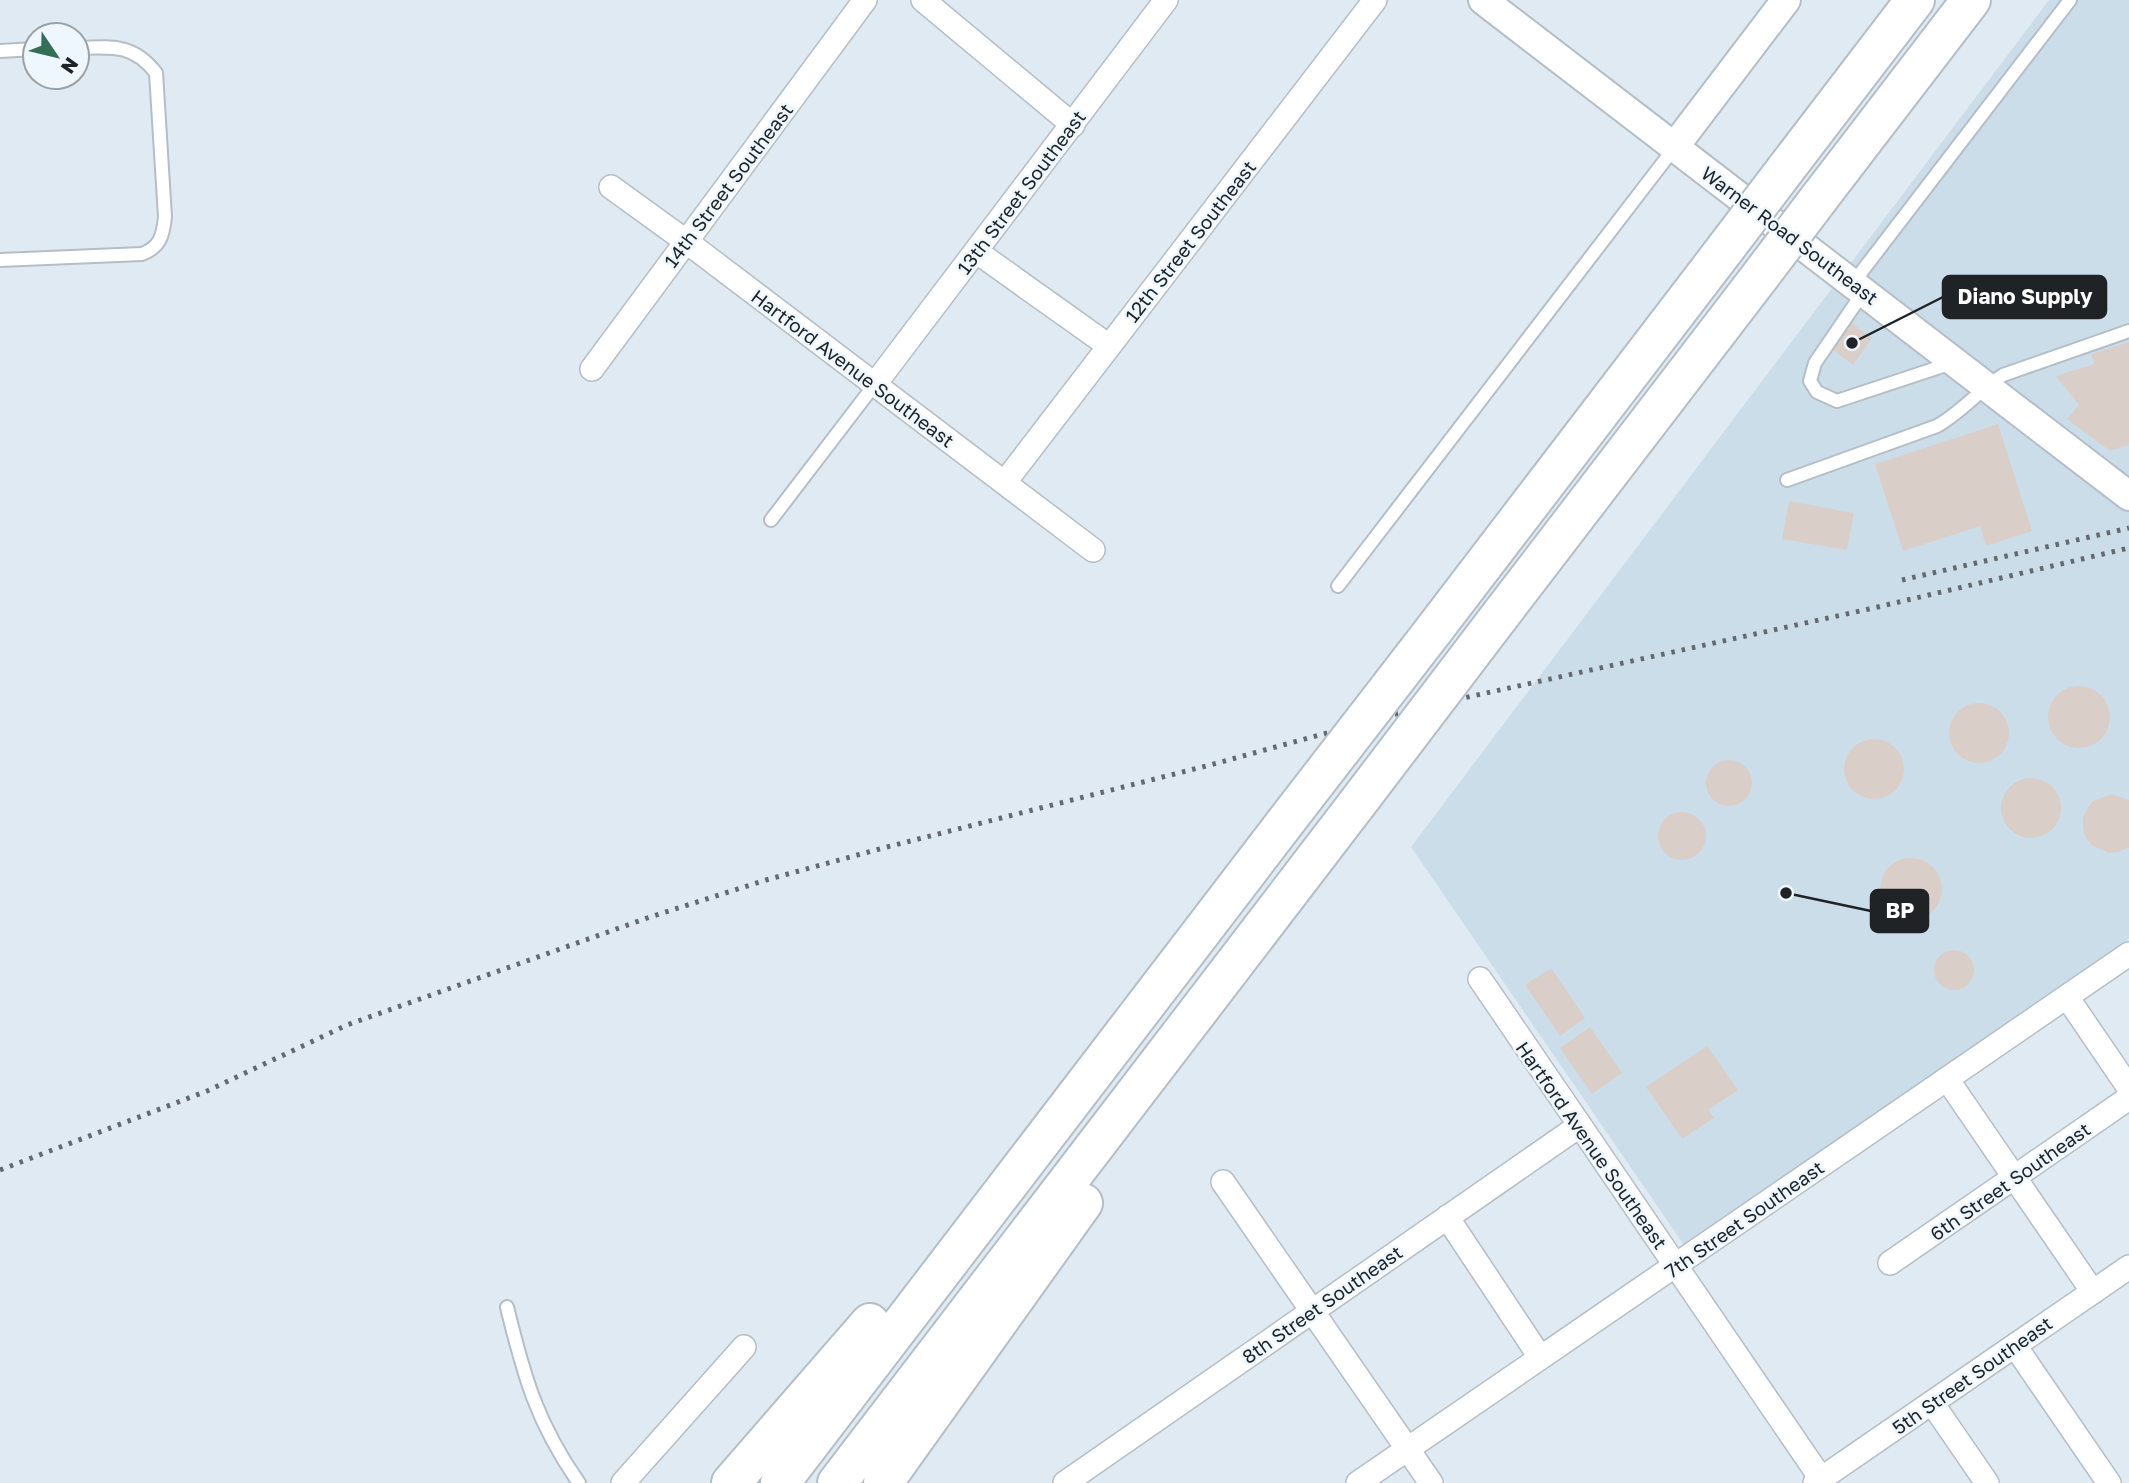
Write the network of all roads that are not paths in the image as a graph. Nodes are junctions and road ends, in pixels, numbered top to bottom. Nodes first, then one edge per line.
1 (865, 0) edge
2 (923, 0) edge
3 (1167, 0) edge
4 (1375, 0) edge
5 (1786, 0) edge
6 (1915, 0) edge
7 (1971, 0) edge
8 (2070, 0) edge
9 (1487, 1) edge
10 (91, 47) edge
11 (21, 50) edge
12 (0, 51) edge
13 (1073, 125) junction
14 (1675, 146) junction
15 (611, 187) dead end
16 (687, 242) junction
17 (977, 252) junction
18 (0, 260) edge
19 (1858, 287) junction
20 (2129, 331) edge
21 (1110, 346) junction
22 (1956, 362) junction
23 (592, 369) dead end
24 (875, 384) junction
25 (1986, 386) junction
26 (1787, 480) dead end
27 (1005, 482) junction
28 (2124, 486) edge
29 (771, 520) dead end
30 (1093, 550) dead end
31 (1338, 586) dead end
32 (1253, 939) junction
33 (2129, 954) edge
34 (1480, 979) dead end
35 (2067, 997) junction
36 (1134, 1022) junction
37 (1947, 1079) junction
38 (2129, 1088) edge
39 (2129, 1098) edge
40 (1579, 1126) junction
41 (2016, 1177) junction
42 (1223, 1182) dead end
43 (1447, 1217) junction
44 (1891, 1263) dead end
45 (1675, 1266) junction
46 (2129, 1267) edge
47 (2093, 1292) junction
48 (507, 1307) dead end
49 (1312, 1311) junction
50 (2015, 1346) junction
51 (744, 1348) dead end
52 (1540, 1357) junction
53 (1932, 1403) junction
54 (1408, 1449) junction
55 (1820, 1482) edge
56 (579, 1483) edge
57 (623, 1483) edge
58 (731, 1483) edge
59 (780, 1483) edge
60 (837, 1483) edge
61 (883, 1483) edge
62 (1065, 1483) edge
63 (1359, 1483) edge
64 (1431, 1483) edge
65 (1987, 1483) edge
66 (2109, 1483) edge

1 - 16 street, 14th Street Southeast
2 - 13 street
3 - 13 street, 13th Street Southeast
4 - 21 street, 12th Street Southeast
5 - 14 street
6 - 36 highway, bridge
7 - 32 highway, bridge
8 - 19 lane
9 - 14 street, Warner Road Southeast
10 - 18 lane
11 - 12 lane
13 - 17 street, 13th Street Southeast
14 - 19 street, Warner Road Southeast
14 - 31 lane
15 - 16 street, Hartford Avenue Southeast
16 - 23 street, 14th Street Southeast
16 - 24 street, Hartford Avenue Southeast
17 - 21 street
17 - 24 street, 13th Street Southeast
19 - 22 street, Warner Road Southeast
19 - 22 lane
20 - 25 lane
21 - 27 street, 12th Street Southeast
22 - 25 street, Warner Road Southeast
24 - 27 street, Hartford Avenue Southeast
24 - 29 lane
25 - 26 lane
25 - 28 street, Warner Road Southeast
27 - 30 street, Hartford Avenue Southeast
32 - 60 highway
32 - 61 highway
33 - 35 street, 7th Street Southeast
34 - 40 street, Hartford Avenue Southeast
35 - 37 street, 7th Street Southeast
35 - 38 street
36 - 58 highway
36 - 59 highway
37 - 41 street
37 - 45 street, 7th Street Southeast
39 - 41 street, 6th Street Southeast
40 - 43 street, 8th Street Southeast
40 - 45 street, Hartford Avenue Southeast
41 - 44 street, 6th Street Southeast
41 - 47 street
42 - 49 street
43 - 49 street, 8th Street Southeast
43 - 52 street
45 - 52 street, 7th Street Southeast
45 - 55 street, Hartford Avenue Southeast
46 - 47 street, 5th Street Southeast
47 - 50 street, 5th Street Southeast
48 - 56 lane
49 - 54 street
49 - 62 street, 8th Street Southeast
50 - 53 street, 5th Street Southeast
50 - 66 street
51 - 57 street
52 - 54 street, 7th Street Southeast
53 - 55 street, 5th Street Southeast
53 - 65 street
54 - 63 street, 7th Street Southeast
54 - 64 street

